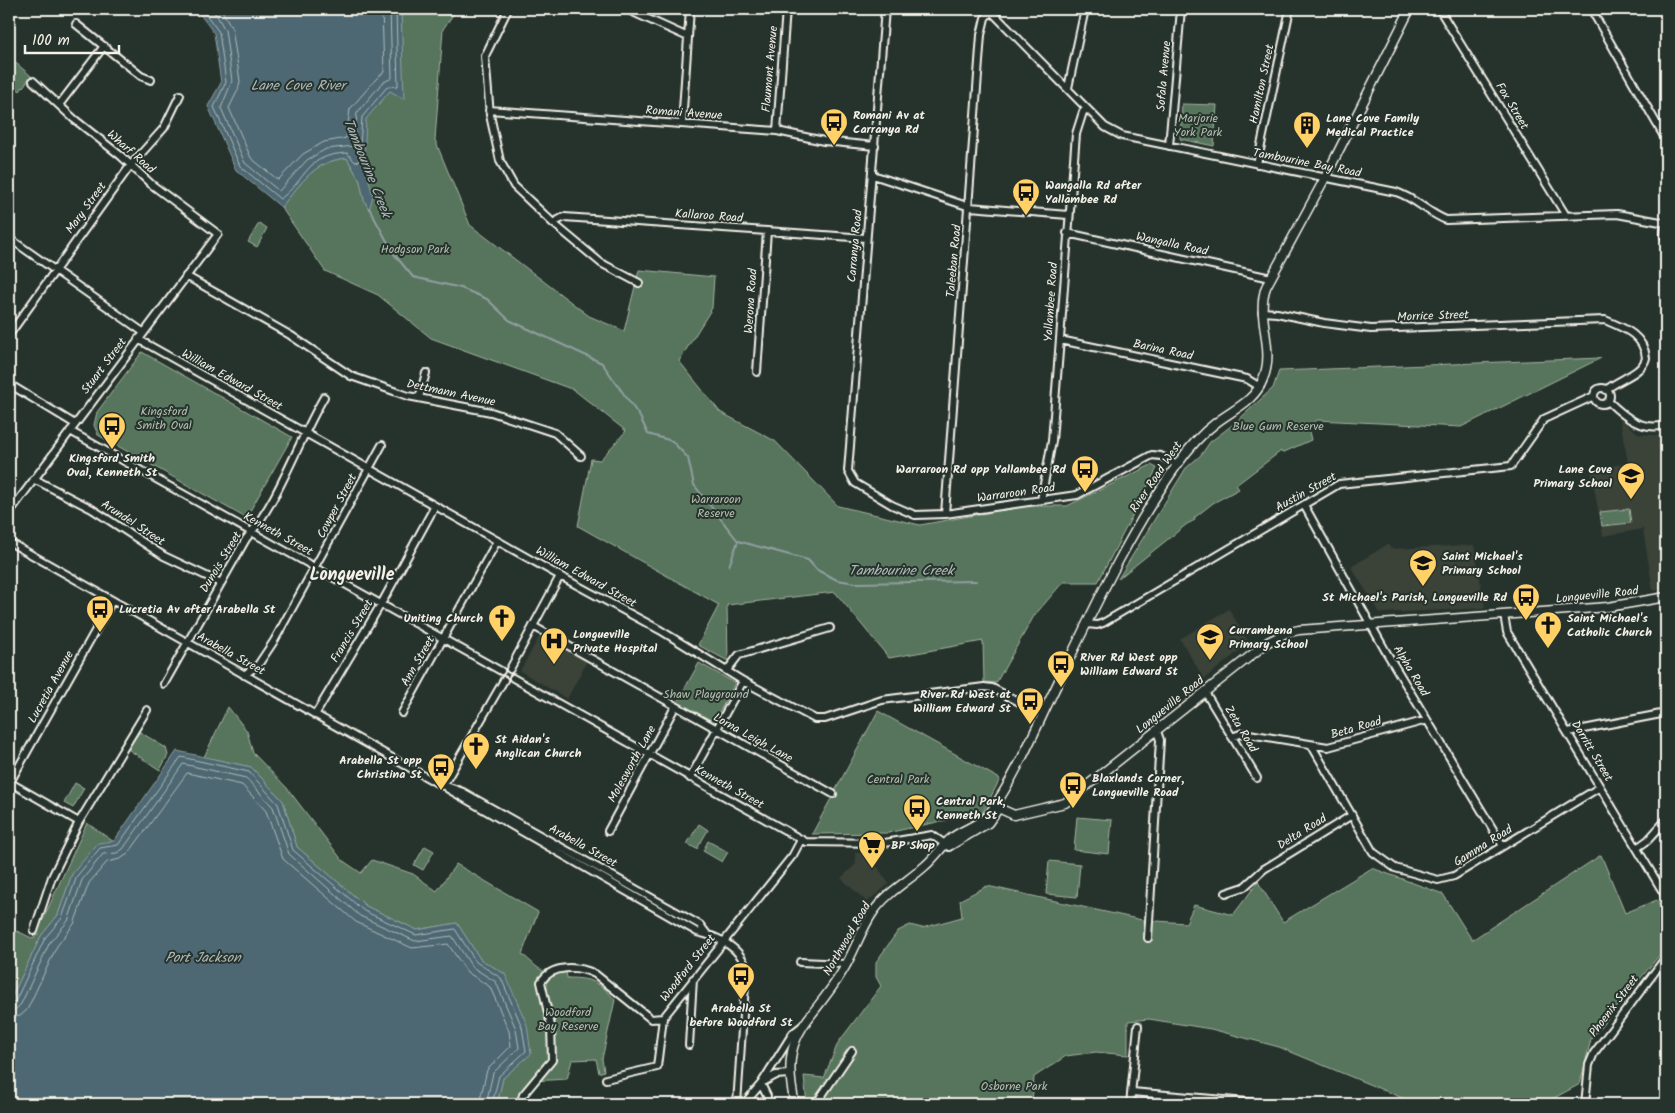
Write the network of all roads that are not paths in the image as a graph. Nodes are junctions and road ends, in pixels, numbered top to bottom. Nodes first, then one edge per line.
1 (508, 9) edge
2 (626, 9) edge
3 (690, 9) edge
4 (786, 9) edge
5 (885, 9) edge
6 (1085, 9) edge
7 (1181, 9) edge
8 (1290, 9) edge
9 (1410, 9) edge
10 (1439, 9) edge
11 (1591, 9) edge
12 (990, 10) edge
13 (76, 24) dead end
14 (688, 37) junction
15 (104, 46) junction
16 (151, 80) dead end
17 (33, 81) dead end
18 (1068, 88) junction
19 (180, 95) dead end
20 (59, 105) junction
21 (1087, 108) junction
22 (489, 110) junction
23 (682, 124) junction
24 (776, 131) junction
25 (1666, 140) edge
26 (876, 146) junction
27 (1169, 146) junction
28 (1257, 164) junction
29 (130, 166) junction
30 (873, 175) junction
31 (1325, 178) junction
32 (970, 207) junction
33 (1565, 214) junction
34 (1068, 215) junction
35 (550, 220) junction
36 (1666, 223) edge
37 (767, 231) junction
38 (1067, 233) junction
39 (218, 234) joint
40 (9, 238) edge
41 (866, 238) junction
42 (1666, 240) edge
43 (55, 269) junction
44 (186, 276) junction
45 (1271, 278) junction
46 (639, 283) dead end
47 (1262, 312) junction
48 (143, 332) junction
49 (9, 335) edge
50 (138, 339) junction
51 (1060, 340) junction
52 (757, 372) dead end
53 (426, 374) dead end
54 (9, 384) edge
55 (1260, 387) junction
56 (1606, 390) junction
57 (1594, 396) junction
58 (324, 397) dead end
59 (419, 398) junction
60 (1608, 401) junction
61 (75, 424) junction
62 (1666, 425) edge
63 (70, 431) junction
64 (304, 433) junction
65 (382, 445) dead end
66 (580, 456) dead end
67 (1177, 464) junction
68 (369, 469) junction
69 (34, 479) junction
70 (854, 483) joint
71 (1041, 500) junction
72 (1304, 504) junction
73 (435, 506) junction
74 (9, 513) edge
75 (945, 514) junction
76 (252, 532) junction
77 (497, 541) junction
78 (9, 542) edge
79 (316, 568) junction
80 (560, 576) junction
81 (221, 583) junction
82 (1666, 597) edge
83 (112, 601) junction
84 (381, 604) junction
85 (1504, 615) junction
86 (1087, 624) junction
87 (1372, 625) junction
88 (533, 626) junction
89 (830, 628) dead end
90 (443, 640) junction
91 (187, 642) junction
92 (510, 669) junction
93 (728, 669) junction
94 (502, 671) junction
95 (244, 674) junction
96 (513, 678) junction
97 (504, 680) junction
98 (743, 681) junction
99 (164, 684) dead end
100 (1205, 692) junction
101 (675, 707) junction
102 (147, 710) dead end
103 (402, 713) dead end
104 (1666, 713) edge
105 (1043, 714) junction
106 (316, 715) junction
107 (1427, 720) junction
108 (715, 730) junction
109 (1157, 731) junction
110 (1568, 732) junction
111 (1232, 737) junction
112 (1312, 746) junction
113 (650, 755) junction
114 (690, 778) junction
115 (1256, 778) dead end
116 (9, 783) edge
117 (443, 786) junction
118 (1600, 787) junction
119 (833, 794) dead end
120 (996, 807) junction
121 (1352, 815) junction
122 (1666, 820) edge
123 (80, 822) junction
124 (608, 831) dead end
125 (801, 840) junction
126 (948, 845) junction
127 (1503, 846) junction
128 (1637, 848) junction
129 (1226, 893) dead end
130 (1666, 897) edge
131 (34, 931) dead end
132 (1148, 938) dead end
133 (723, 942) junction
134 (1666, 957) edge
135 (800, 962) dead end
136 (847, 964) junction
137 (693, 980) junction
138 (663, 1018) junction
139 (803, 1025) junction
140 (1138, 1026) dead end
141 (690, 1045) dead end
142 (852, 1051) dead end
143 (790, 1074) junction
144 (606, 1079) dead end
145 (761, 1084) junction
146 (1132, 1092) junction
147 (520, 1104) edge
148 (737, 1104) edge
149 (744, 1104) edge
150 (766, 1104) edge
151 (795, 1104) edge
152 (816, 1104) edge
153 (1130, 1104) edge
154 (1270, 1104) edge
155 (1585, 1104) edge

1 - 22 street
2 - 14 street
3 - 14 street
4 - 24 street, Flaumont Avenue
5 - 26 street, Carranya Road
6 - 18 street
7 - 27 street, Sofala Avenue
8 - 28 street, Hamilton Street
9 - 31 main road, River Road West
10 - 33 street, Fox Street
11 - 25 street
12 - 18 street, Tambourine Bay Road
12 - 32 street, Taleeban Road
13 - 15 street
14 - 23 street
15 - 16 street
15 - 20 street
17 - 20 street, Wharf Road
18 - 21 street, Tambourine Bay Road
19 - 29 street, Mary Street
20 - 29 street, Wharf Road
21 - 27 street, Tambourine Bay Road
21 - 34 street, Yallambee Road
22 - 23 street, Romani Avenue
22 - 35 street
23 - 24 street, Romani Avenue
24 - 26 street, Romani Avenue
26 - 30 street, Carranya Road
27 - 28 street, Tambourine Bay Road
28 - 31 street, Tambourine Bay Road
29 - 39 street, Wharf Road
29 - 43 street, Mary Street
30 - 32 street
30 - 41 street, Carranya Road
31 - 33 street, Tambourine Bay Road
31 - 45 main road, River Road West
32 - 34 street
32 - 75 street, Taleeban Road
33 - 36 street, Tambourine Bay Road
34 - 38 street, Yallambee Road
35 - 37 street, Kallaroo Road
35 - 46 street
36 - 42 street
37 - 41 street, Kallaroo Road
37 - 52 street, Werona Road
38 - 45 street, Wangalla Road
38 - 51 street, Yallambee Road
39 - 44 street, Stuart Street
40 - 43 street
41 - 70 street, Carranya Road
43 - 48 street
43 - 49 street, Mary Street
44 - 48 street, Stuart Street
44 - 59 street, Dettmann Avenue
45 - 47 main road, River Road West
47 - 55 main road, River Road West
47 - 56 street, Morrice Street
48 - 50 street, Stuart Street
50 - 61 street, Stuart Street
50 - 64 street, William Edward Street
51 - 55 street, Barina Road
51 - 71 street, Yallambee Road
53 - 59 street
54 - 61 street
55 - 67 main road, River Road West
56 - 57 street
56 - 60 street
57 - 60 street
57 - 72 street, Austin Street
58 - 64 street, Dunois Street
59 - 66 street, Dettmann Avenue
60 - 62 street
61 - 63 street, Stuart Street
63 - 69 street, Stuart Street
63 - 76 street, Kenneth Street
64 - 68 street, William Edward Street
64 - 76 street, Dunois Street
65 - 68 street, Cowper Street
67 - 71 street, Warraroon Road
67 - 86 main road, River Road West
68 - 73 street, William Edward Street
68 - 79 street, Cowper Street
69 - 74 street, Stuart Street
69 - 81 street, Arundel Street
70 - 75 street, Warraroon Road
71 - 75 street, Warraroon Road
72 - 86 street, Austin Street
72 - 87 street, Alpha Road
73 - 77 street, William Edward Street
73 - 84 street, Francis Street
76 - 79 street, Kenneth Street
76 - 81 street, Dunois Street
77 - 80 street, William Edward Street
77 - 90 street, Ann Street
78 - 83 street, Arabella Street
79 - 84 street, Kenneth Street
79 - 95 street, Cowper Street
80 - 88 street
80 - 93 street, William Edward Street
81 - 91 street, Dunois Street
82 - 85 main road, Longueville Road
83 - 91 street, Arabella Street
83 - 116 street, Lucretia Avenue
84 - 90 street, Kenneth Street
84 - 106 street, Francis Street
85 - 87 main road, Longueville Road
85 - 110 street, Dorritt Street
86 - 105 main road, River Road West
87 - 100 main road, Longueville Road
87 - 107 street, Alpha Road
88 - 92 street
88 - 101 street, Lorna Leigh Lane
89 - 93 street
90 - 94 street, Kenneth Street
90 - 103 street, Ann Street
91 - 95 street, Arabella Street
91 - 99 street, Dunois Street
92 - 94 street
92 - 96 street
93 - 98 street, William Edward Street
94 - 97 street
95 - 106 street, Arabella Street
96 - 97 street
96 - 113 street, Kenneth Street
97 - 117 street
98 - 105 street, William Edward Street
98 - 108 street
100 - 109 main road, Longueville Road
100 - 111 street, Zeta Road
101 - 108 street, Lorna Leigh Lane
101 - 113 street, Molesworth Lane
102 - 123 street
104 - 110 street
105 - 120 main road, River Road West
106 - 117 street, Arabella Street
107 - 112 street, Beta Road
107 - 127 street, Alpha Road
108 - 114 street
108 - 119 street, Lorna Leigh Lane
109 - 120 main road, Longueville Road
109 - 132 street
110 - 118 street, Dorritt Street
111 - 112 street, Beta Road
111 - 115 street, Zeta Road
112 - 121 street, Gamma Road
113 - 114 street, Kenneth Street
113 - 124 street, Molesworth Lane
114 - 125 street, Kenneth Street
116 - 123 street
117 - 133 street, Arabella Street
118 - 127 street, Gamma Road
118 - 128 street, Dorritt Street
120 - 126 main road, Northwood Road
121 - 127 street, Gamma Road
121 - 129 street, Delta Road
122 - 128 street
123 - 131 street
125 - 126 street, Kenneth Street
125 - 133 street, Woodford Street
126 - 136 main road, Northwood Road
128 - 130 street, Dorritt Street
133 - 137 street, Woodford Street
133 - 148 street, Arabella Street
134 - 155 street, Phoenix Street
135 - 136 street
136 - 139 main road, Northwood Road
137 - 138 street, Woodford Street
137 - 141 street
138 - 144 street
138 - 147 street, Woodford Street
139 - 143 main road
139 - 145 street, Northwood Road
140 - 146 street
142 - 152 street
143 - 145 street, Northwood Road
143 - 151 main road
145 - 149 street, Northwood Road
145 - 150 street
146 - 153 street
146 - 154 street

